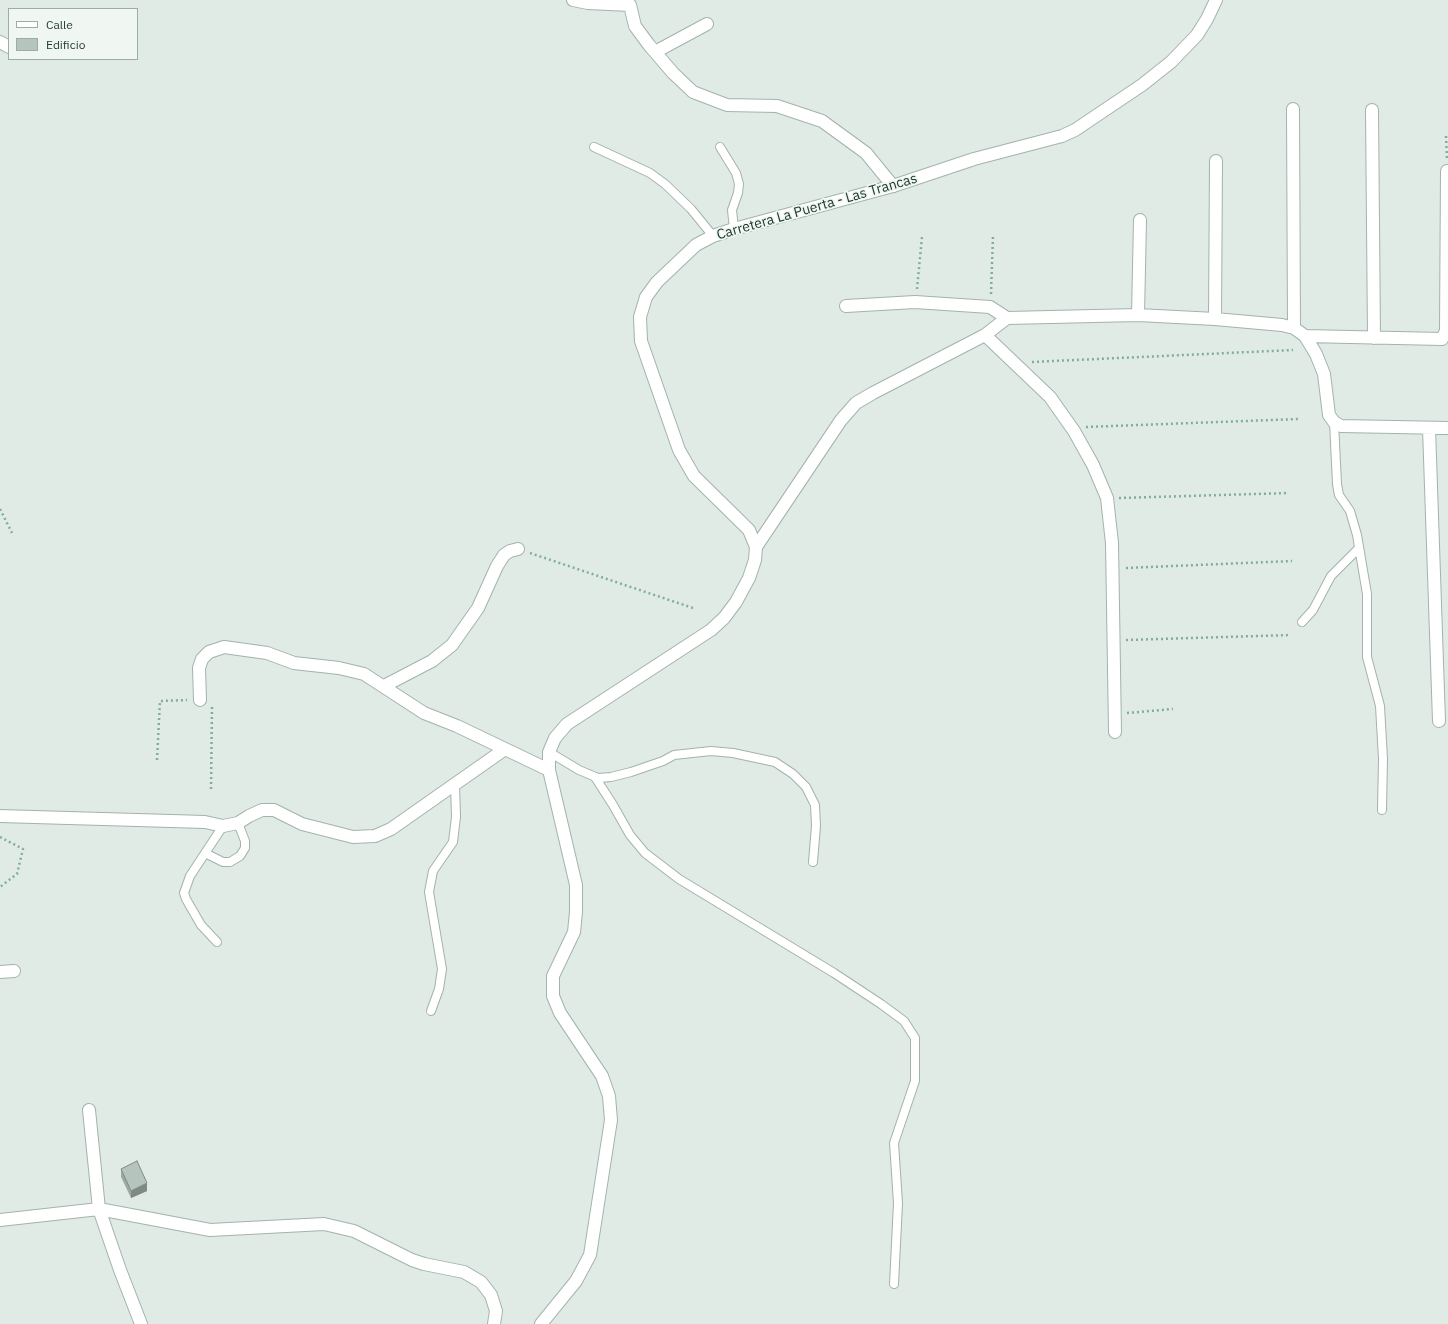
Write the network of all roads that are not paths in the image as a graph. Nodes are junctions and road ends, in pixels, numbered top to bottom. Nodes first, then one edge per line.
1 (573, 0) edge
2 (1216, 0) edge
3 (630, 3) edge
4 (707, 24) dead end
5 (655, 52) junction
6 (1293, 109) dead end
7 (1372, 110) dead end
8 (720, 147) dead end
9 (594, 148) dead end
10 (1216, 161) dead end
11 (1447, 171) edge
12 (893, 186) junction
13 (1140, 220) dead end
14 (734, 229) junction
15 (713, 236) junction
16 (846, 306) dead end
17 (1138, 315) junction
18 (1007, 318) junction
19 (1215, 319) junction
20 (1294, 328) junction
21 (985, 336) junction
22 (1305, 336) junction
23 (1374, 338) junction
24 (1334, 422) junction
25 (1429, 428) junction
26 (1448, 428) edge
27 (756, 547) junction
28 (1359, 548) junction
29 (518, 549) road end
30 (1302, 622) dead end
31 (384, 686) junction
32 (200, 700) road end
33 (1439, 721) dead end
34 (1115, 732) dead end
35 (504, 749) junction
36 (549, 752) junction
37 (549, 770) junction
38 (595, 777) junction
39 (455, 784) junction
40 (1382, 810) dead end
41 (0, 816) edge
42 (238, 823) junction
43 (223, 826) junction
44 (205, 853) junction
45 (813, 862) dead end
46 (217, 942) dead end
47 (14, 971) dead end
48 (0, 972) edge
49 (431, 1011) dead end
50 (89, 1110) dead end
51 (99, 1209) junction
52 (0, 1220) edge
53 (894, 1284) dead end
54 (141, 1324) edge
55 (494, 1324) edge
56 (540, 1324) edge

1 - 3 street
2 - 12 street, Carretera La Puerta - Las Trancas
3 - 5 street
4 - 5 street
5 - 12 street
6 - 20 street
7 - 23 street
8 - 14 lane
9 - 15 lane
10 - 19 street
11 - 23 street
12 - 14 street, Carretera La Puerta - Las Trancas
13 - 17 street
14 - 15 street, Carretera La Puerta - Las Trancas
15 - 27 street, Carretera La Puerta - Las Trancas
16 - 18 street
17 - 18 street
17 - 19 street
18 - 21 street
19 - 20 street
20 - 22 street
21 - 27 street
21 - 34 street
22 - 23 street
22 - 24 street
24 - 25 street
24 - 28 lane
25 - 26 street
25 - 33 street
27 - 36 street
28 - 30 lane
28 - 40 lane
29 - 31 street
31 - 32 street
31 - 35 street
35 - 37 street
35 - 39 street
36 - 37 street
36 - 38 lane
37 - 56 street
38 - 45 lane
38 - 53 lane
39 - 42 street
39 - 49 lane
41 - 43 street
42 - 43 street
42 - 44 lane
43 - 44 lane
44 - 46 lane
47 - 48 street
50 - 51 street
51 - 52 street
51 - 54 street
51 - 55 street

